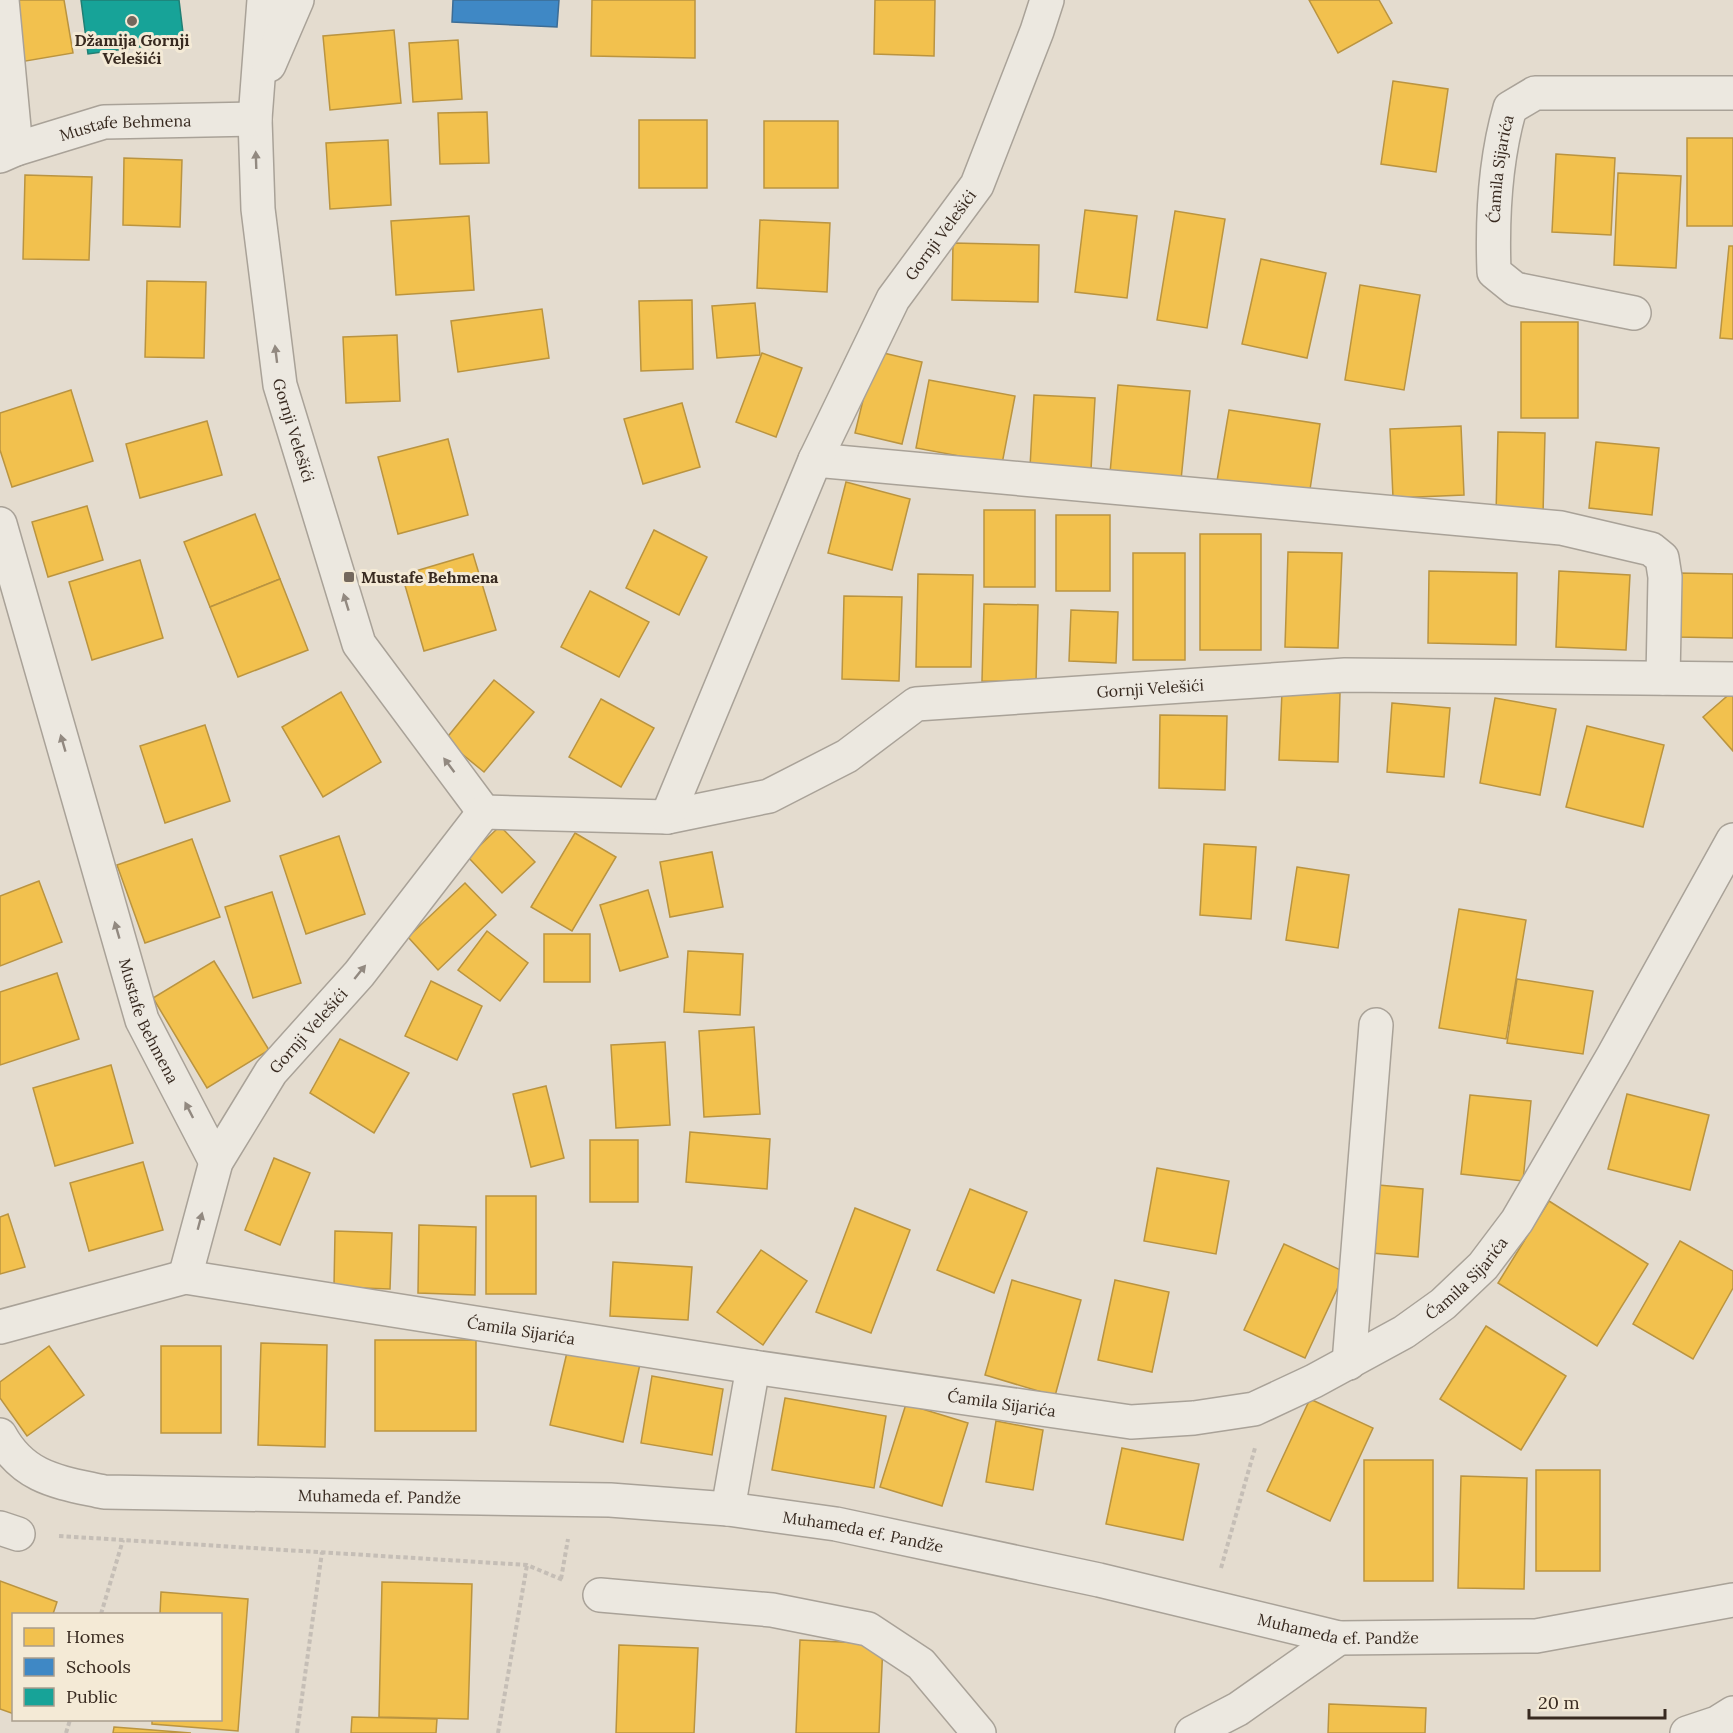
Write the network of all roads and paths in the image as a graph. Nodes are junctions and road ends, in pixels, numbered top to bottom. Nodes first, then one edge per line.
1 (2, 0) edge
2 (264, 0) edge
3 (297, 0) edge
4 (1047, 0) edge
5 (1733, 93) edge
6 (257, 104) junction
7 (8, 152) edge
8 (1634, 313) dead end
9 (815, 460) junction
10 (0, 524) edge
11 (1663, 678) junction
12 (1733, 679) edge
13 (484, 812) junction
14 (667, 817) junction
15 (1733, 840) edge
16 (1376, 1025) dead end
17 (216, 1162) junction
18 (185, 1277) junction
19 (0, 1328) edge
20 (1349, 1363) junction
21 (753, 1367) junction
22 (1269, 1402) junction
23 (0, 1435) edge
24 (728, 1509) junction
25 (9, 1531) edge
26 (123, 1540) junction
27 (322, 1552) junction
28 (527, 1564) junction
29 (600, 1595) joint
30 (1733, 1600) edge
31 (1210, 1607) junction
32 (101, 1613) edge
33 (1339, 1638) junction
34 (1733, 1713) edge
35 (297, 1733) edge
36 (498, 1733) edge
37 (979, 1733) edge
38 (1192, 1733) edge
39 (1687, 1733) edge

1 - 7 street
2 - 6 street, Gornji Velešići
3 - 6 street
4 - 9 street, Gornji Velešići
5 - 8 street, Ćamila Sijarića
6 - 7 street, Mustafe Behmena
13 -> 6 street, Gornji Velešići
9 - 11 street
9 - 14 street, Gornji Velešići
17 -> 10 street, Mustafe Behmena
11 - 12 street, Gornji Velešići
11 - 14 street, Gornji Velešići
13 - 14 street, Gornji Velešići
17 -> 13 street, Gornji Velešići
15 - 20 street, Ćamila Sijarića
16 - 20 street
18 -> 17 street, Gornji Velešići
18 - 19 street, Ćamila Sijarića
18 - 21 street, Ćamila Sijarića
20 - 22 street, Ćamila Sijarića
21 - 22 street, Ćamila Sijarića
21 - 24 street
22 - 31 path
23 - 24 street, Muhameda ef. Pandže
24 - 31 street, Muhameda ef. Pandže
25 - 26 path
26 - 27 path
26 - 32 path
27 - 28 path
27 - 35 path
28 - 29 path
28 - 36 path
29 - 37 street
30 - 33 street, Muhameda ef. Pandže
31 - 33 street, Muhameda ef. Pandže
33 - 38 street
34 - 39 street

